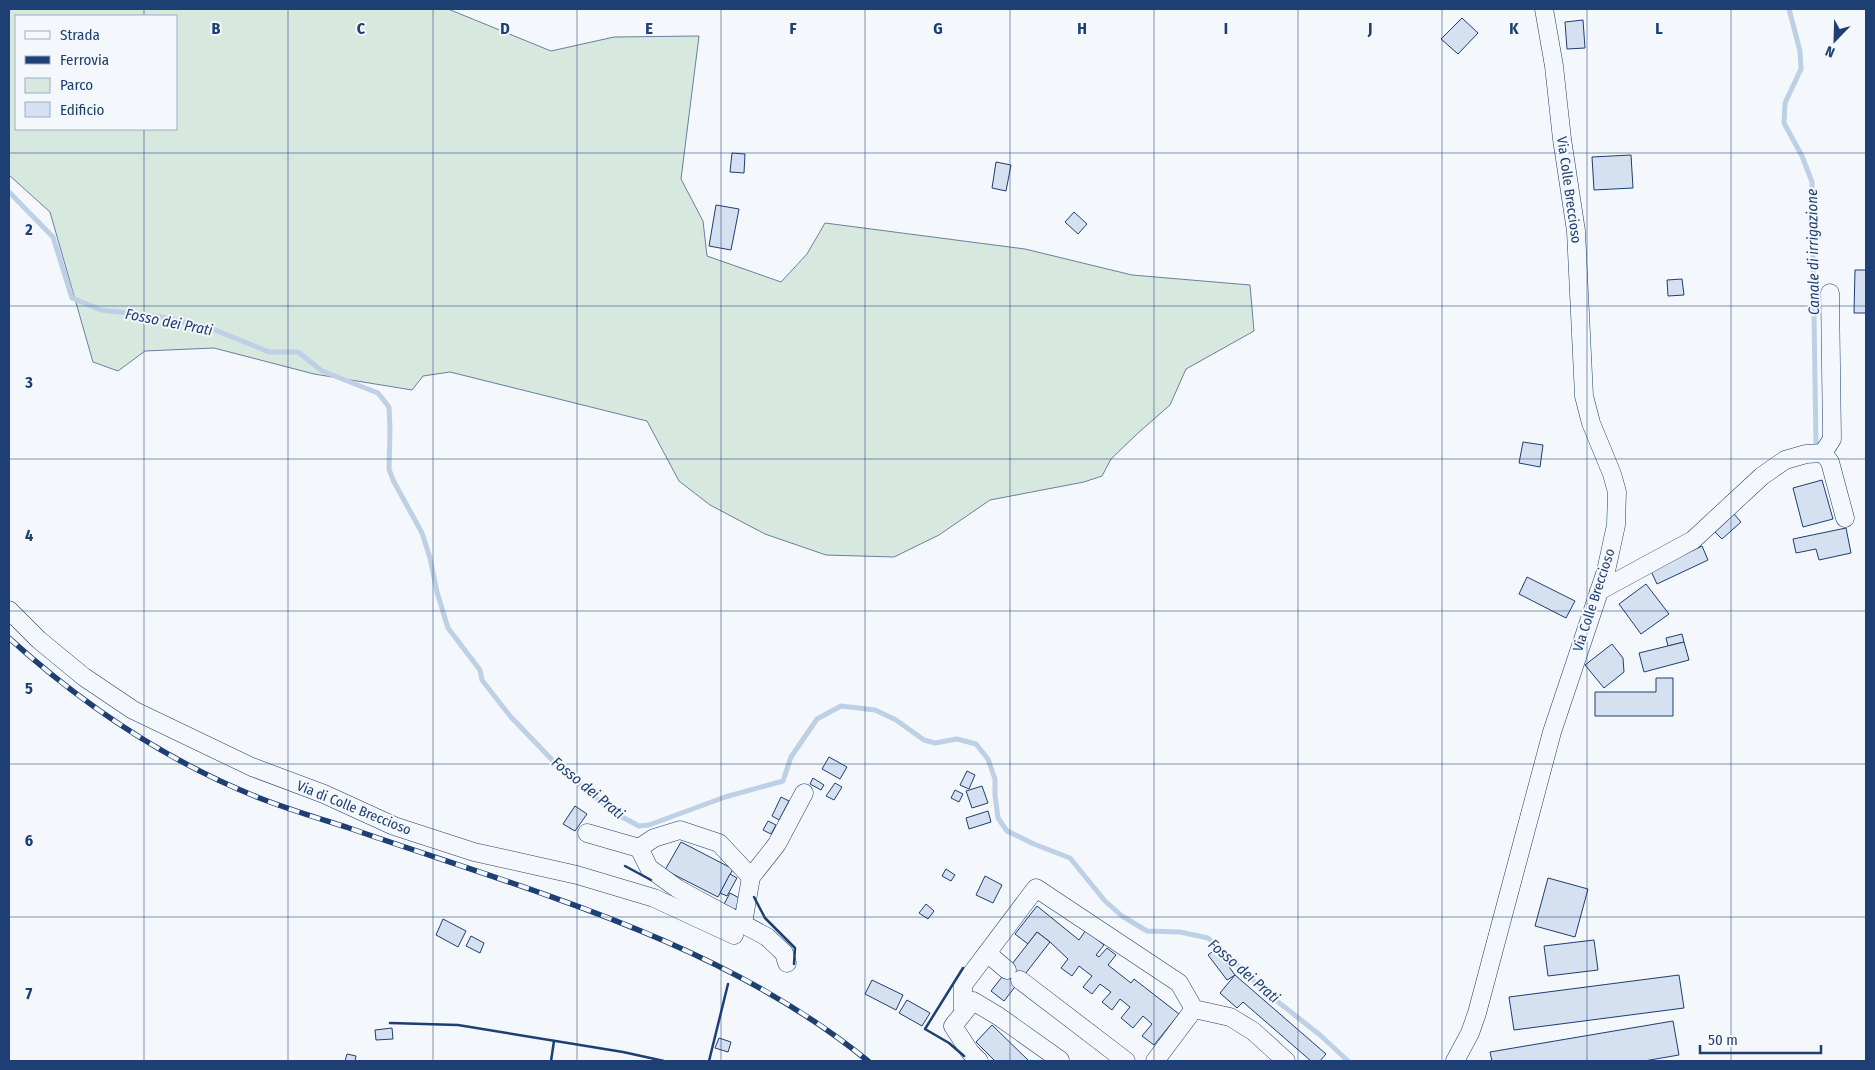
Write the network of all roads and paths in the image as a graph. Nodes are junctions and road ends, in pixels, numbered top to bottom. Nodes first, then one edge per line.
1 (1544, 9) edge
2 (1830, 293) dead end
3 (1823, 453) junction
4 (1845, 518) dead end
5 (1599, 591) junction
6 (9, 610) edge
7 (804, 793) dead end
8 (587, 833) dead end
9 (638, 848) junction
10 (751, 877) junction
11 (738, 929) junction
12 (987, 953) junction
13 (787, 964) dead end
14 (1194, 1009) junction
15 (963, 1014) junction
16 (1060, 1060) edge
17 (979, 1061) edge
18 (1126, 1061) edge
19 (1155, 1061) edge
20 (1286, 1061) edge
21 (1455, 1061) edge

1 - 5 street, Via Colle Breccioso
2 - 3 street
3 - 4 street
3 - 5 street
5 - 21 street, Via Colle Breccioso
6 - 11 street, Via di Colle Breccioso
7 - 10 street
8 - 9 street
9 - 10 street
9 - 11 street
10 - 11 street
11 - 13 street
12 - 14 street
12 - 15 street
12 - 18 street
14 - 19 street
14 - 20 street
15 - 16 street
15 - 17 street

